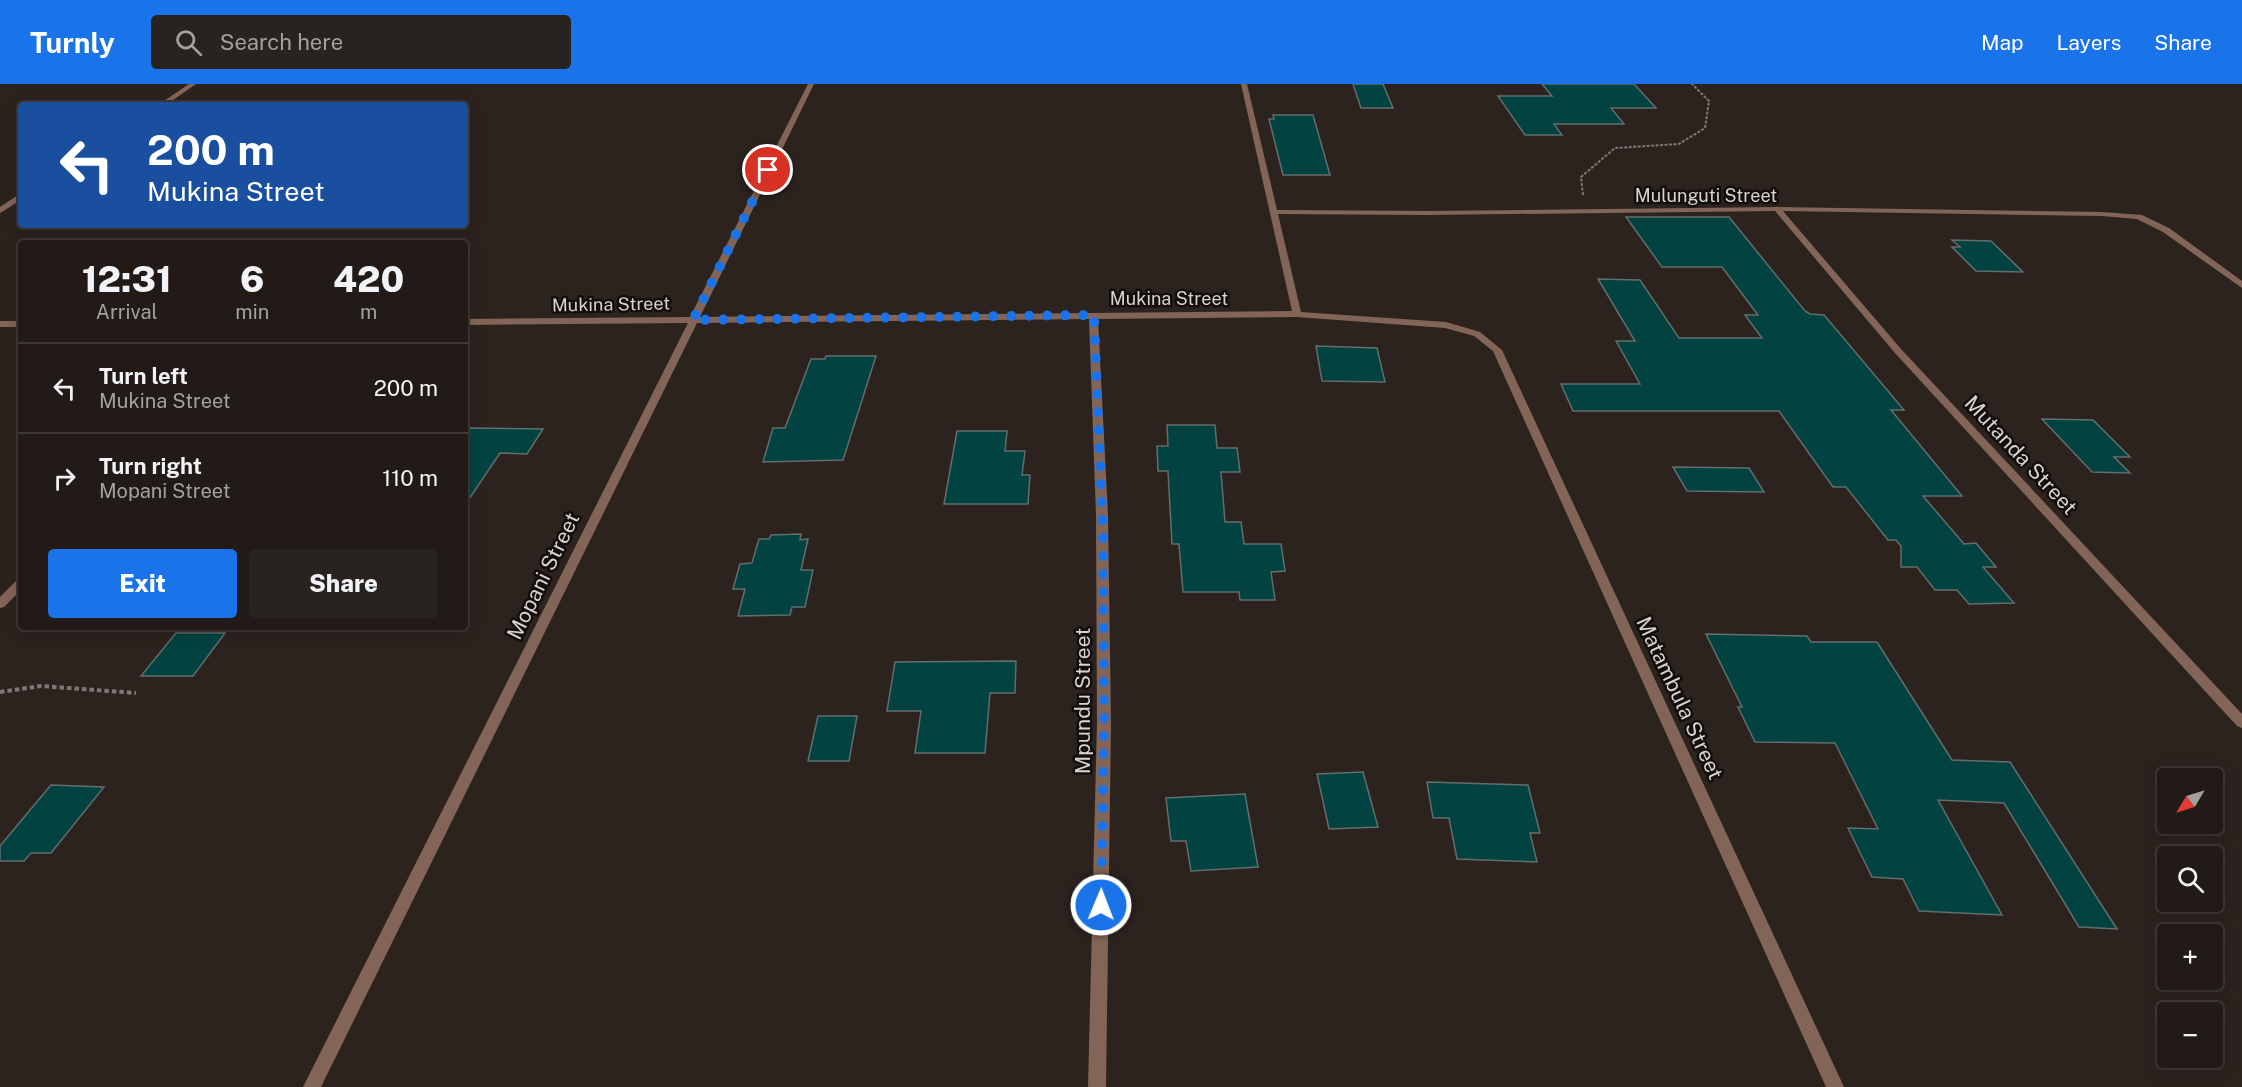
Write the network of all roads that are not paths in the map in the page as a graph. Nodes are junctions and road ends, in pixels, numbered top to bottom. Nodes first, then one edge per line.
1 (194, 84) edge
2 (811, 84) edge
3 (1245, 84) edge
4 (166, 102) edge
5 (18, 199) edge
6 (1777, 209) junction
7 (0, 211) edge
8 (1273, 212) junction
9 (2242, 285) edge
10 (1297, 314) junction
11 (1094, 315) junction
12 (693, 320) junction
13 (468, 322) edge
14 (0, 324) edge
15 (18, 324) edge
16 (1477, 334) joint
17 (18, 585) edge
18 (0, 604) edge
19 (2242, 723) edge
20 (312, 1087) edge
21 (1097, 1087) edge
22 (1835, 1087) edge

1 - 4 street
2 - 12 street, Mopani Street
3 - 8 street
5 - 7 street
6 - 8 street, Mulunguti Street
6 - 9 street, Mulunguti Street
6 - 19 street, Mutanda Street
8 - 10 street
10 - 11 street, Mukina Street
10 - 16 street, Mukina Street
11 - 12 street, Mukina Street
11 - 21 street, Mpundu Street
12 - 13 street, Mukina Street
12 - 20 street, Mopani Street
14 - 15 street
16 - 22 street, Matambula Street
17 - 18 street

